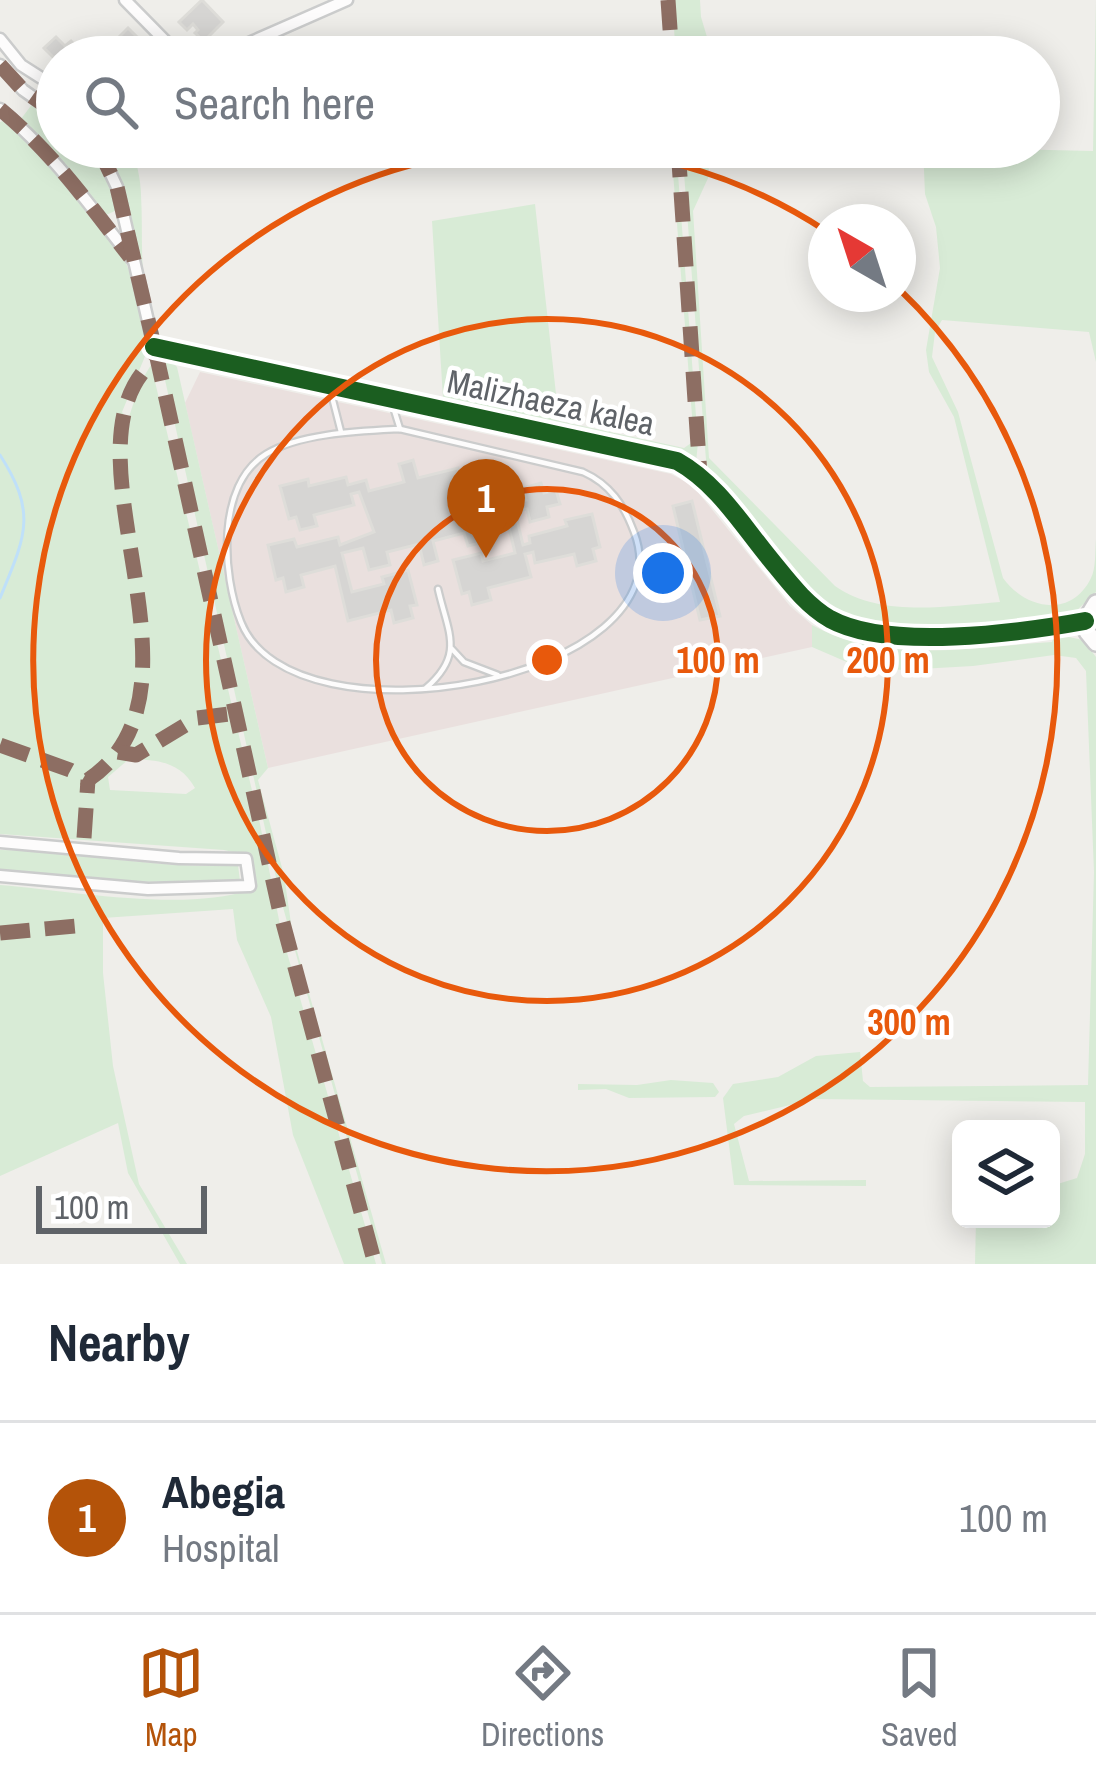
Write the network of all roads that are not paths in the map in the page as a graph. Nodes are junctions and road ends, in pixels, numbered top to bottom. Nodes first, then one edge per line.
1 (124, 0) edge
2 (346, 0) edge
3 (319, 5) edge
4 (160, 36) edge
5 (254, 36) edge
6 (0, 39) edge
7 (0, 64) edge
8 (36, 77) edge
9 (36, 99) edge
10 (1, 111) edge
11 (36, 140) edge
12 (62, 168) edge
13 (111, 168) edge
14 (121, 208) junction
15 (102, 221) junction
16 (134, 262) junction
17 (329, 386) junction
18 (391, 399) junction
19 (400, 429) junction
20 (341, 433) junction
21 (438, 589) dead end
22 (1096, 603) edge
23 (1085, 621) junction
24 (1096, 643) edge
25 (452, 649) junction
26 (499, 676) junction
27 (426, 688) junction
28 (0, 842) edge
29 (0, 876) edge

1 - 4 street
2 - 3 street
3 - 5 street
6 - 8 street
7 - 9 street
10 - 11 street
12 - 15 street
13 - 14 street, Malizhaeza kalea
14 - 15 street
14 - 16 street, Malizhaeza kalea
15 - 16 street
16 - 17 street, Malizhaeza kalea
17 - 18 street, Malizhaeza kalea
17 - 20 lane
18 - 19 lane
18 - 23 street, Malizhaeza kalea
19 - 20 lane
19 - 26 lane
20 - 27 lane
21 - 25 lane
22 - 23 street
23 - 24 street
25 - 26 lane
25 - 27 lane
26 - 27 lane
28 - 29 street

